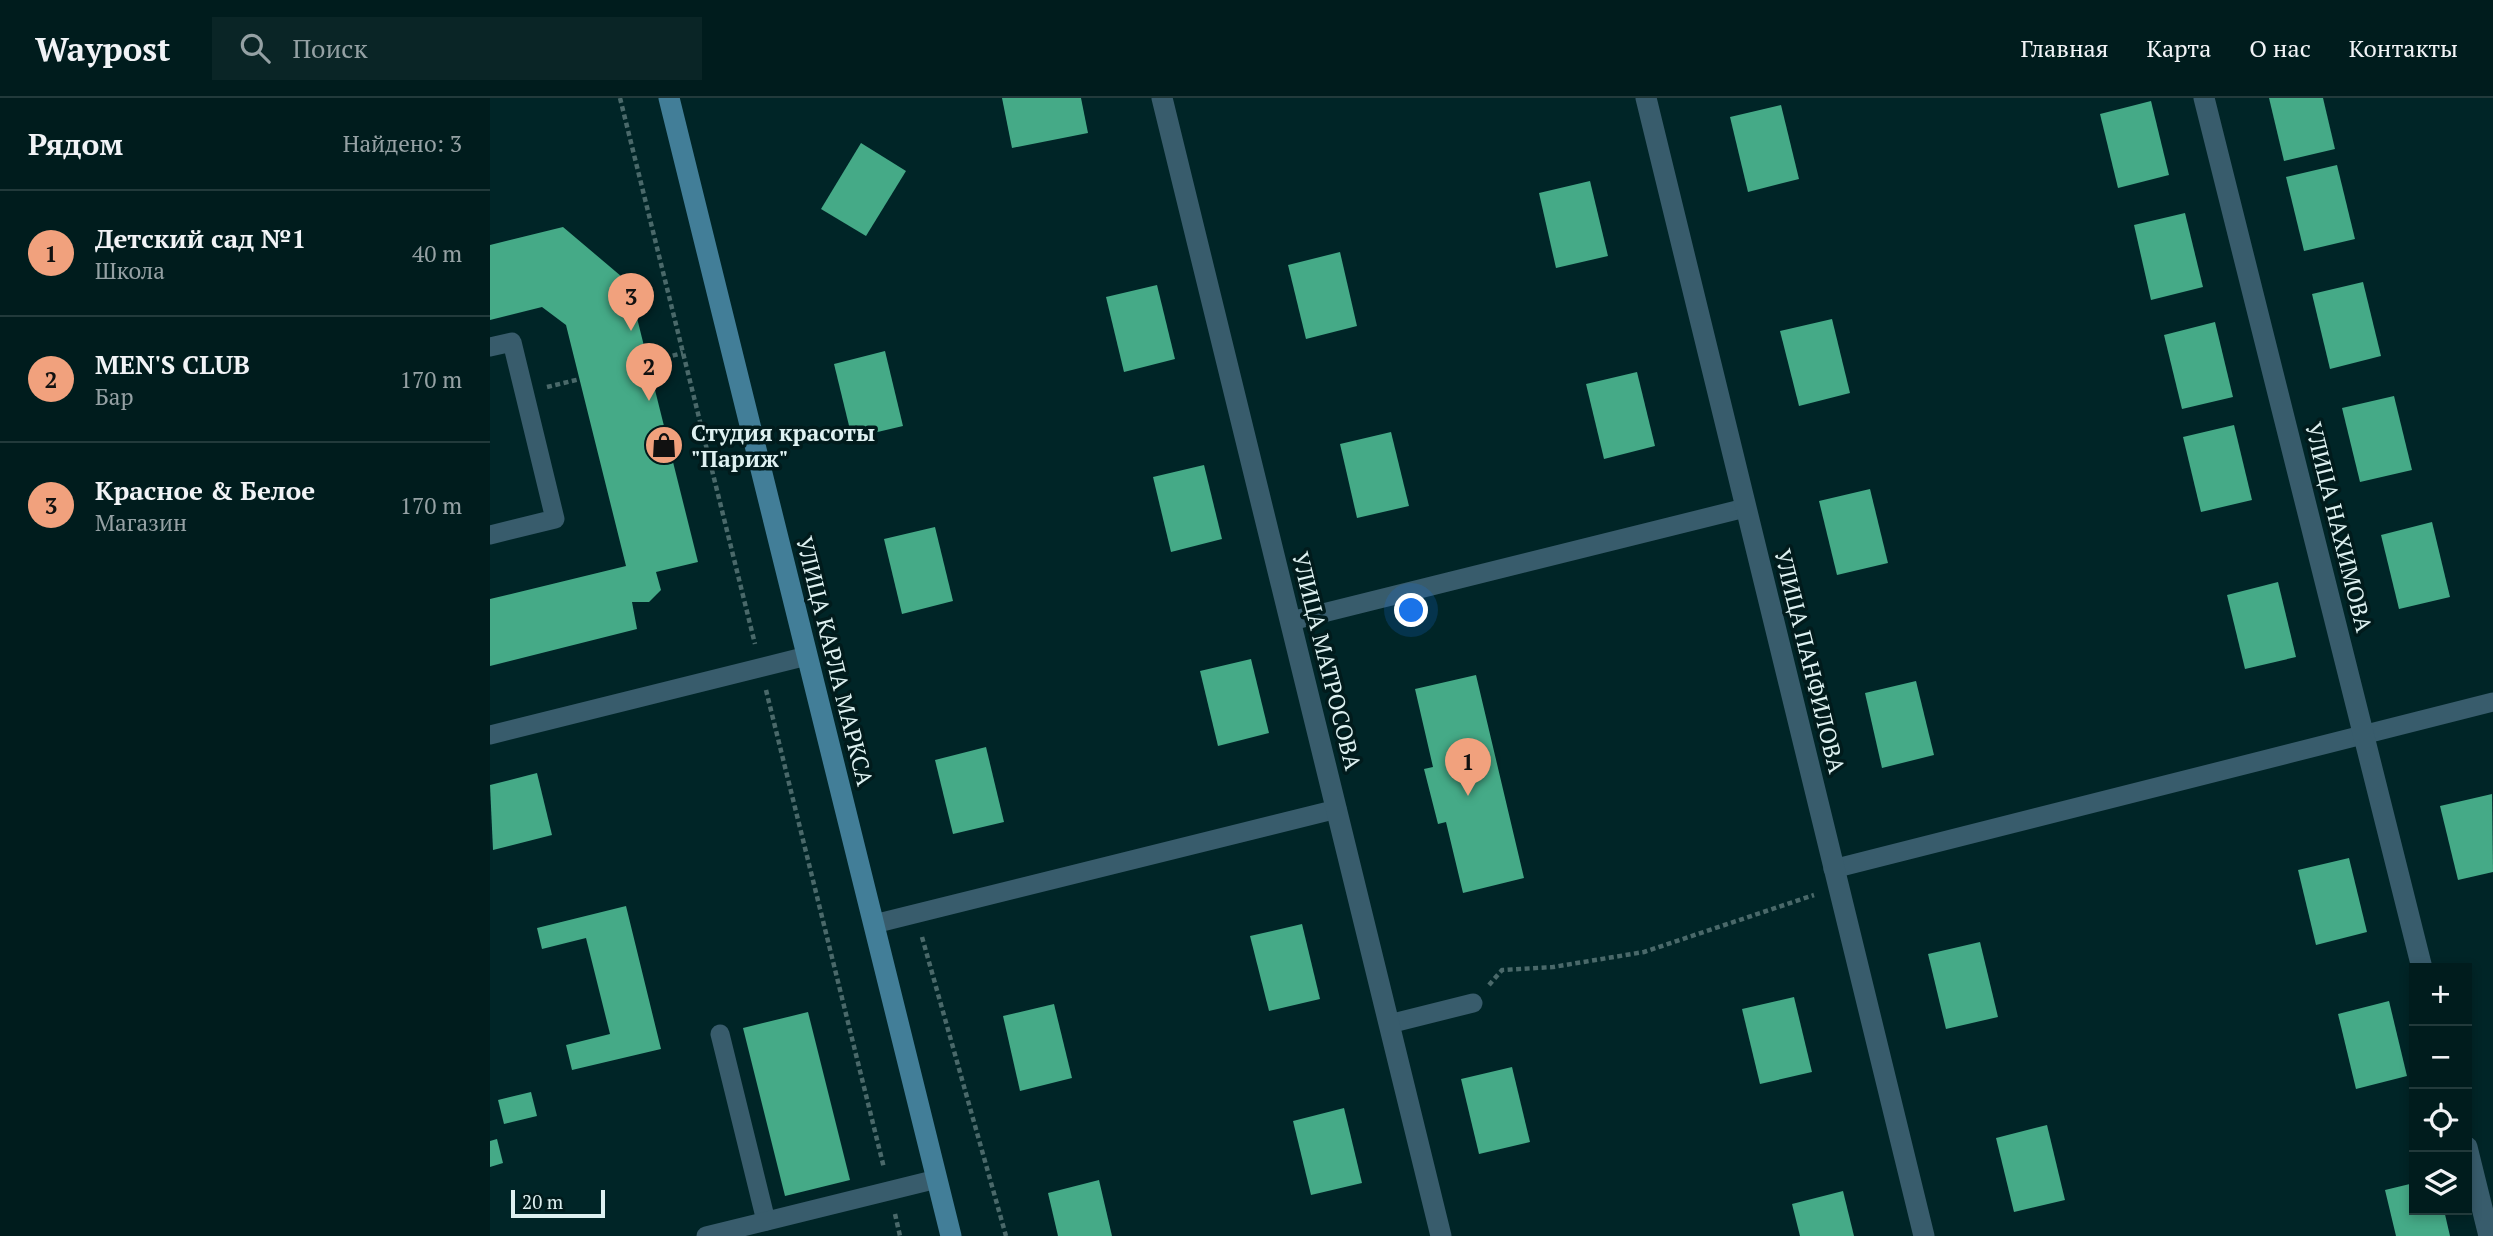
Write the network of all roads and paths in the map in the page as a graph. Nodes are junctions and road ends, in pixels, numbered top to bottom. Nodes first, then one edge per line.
1 (669, 98) edge
2 (1162, 98) edge
3 (1646, 98) edge
4 (2204, 98) edge
5 (490, 347) edge
6 (683, 353) dead end
7 (648, 362) dead end
8 (580, 379) dead end
9 (525, 393) junction
10 (1745, 508) junction
11 (490, 535) edge
12 (1290, 621) junction
13 (807, 656) junction
14 (2493, 702) edge
15 (2363, 734) junction
16 (490, 735) edge
17 (1337, 809) junction
18 (1836, 878) junction
19 (916, 914) junction
20 (874, 924) junction
21 (2421, 963) edge
22 (1473, 1003) joint
23 (1389, 1024) junction
24 (720, 1034) dead end
25 (2468, 1152) edge
26 (937, 1179) junction
27 (766, 1221) junction
28 (706, 1236) edge
29 (951, 1236) edge
30 (1006, 1236) edge
31 (1441, 1236) edge
32 (1924, 1236) edge
33 (2489, 1236) edge

1 - 13 main road, УЛИЦА КАРЛА МАРКСА
2 - 12 street, УЛИЦА МАТРОСОВА
3 - 10 street, УЛИЦА ПАНФИЛОВА
4 - 15 street, УЛИЦА НАХИМОВА
5 - 9 lane
6 - 7 path
8 - 9 path
9 - 11 lane
10 - 12 lane
10 - 18 street, УЛИЦА ПАНФИЛОВА
12 - 17 street, УЛИЦА МАТРОСОВА
13 - 16 lane
13 - 20 main road, УЛИЦА КАРЛА МАРКСА
14 - 15 lane
15 - 18 lane
15 - 21 street, УЛИЦА НАХИМОВА
17 - 19 lane
17 - 23 street, УЛИЦА МАТРОСОВА
18 - 22 path
18 - 32 street, УЛИЦА ПАНФИЛОВА
19 - 20 lane
19 - 30 path
20 - 26 main road, УЛИЦА КАРЛА МАРКСА
22 - 23 lane
23 - 31 street, УЛИЦА МАТРОСОВА
24 - 27 lane
25 - 33 street
26 - 27 lane
26 - 29 main road, УЛИЦА КАРЛА МАРКСА
27 - 28 lane

